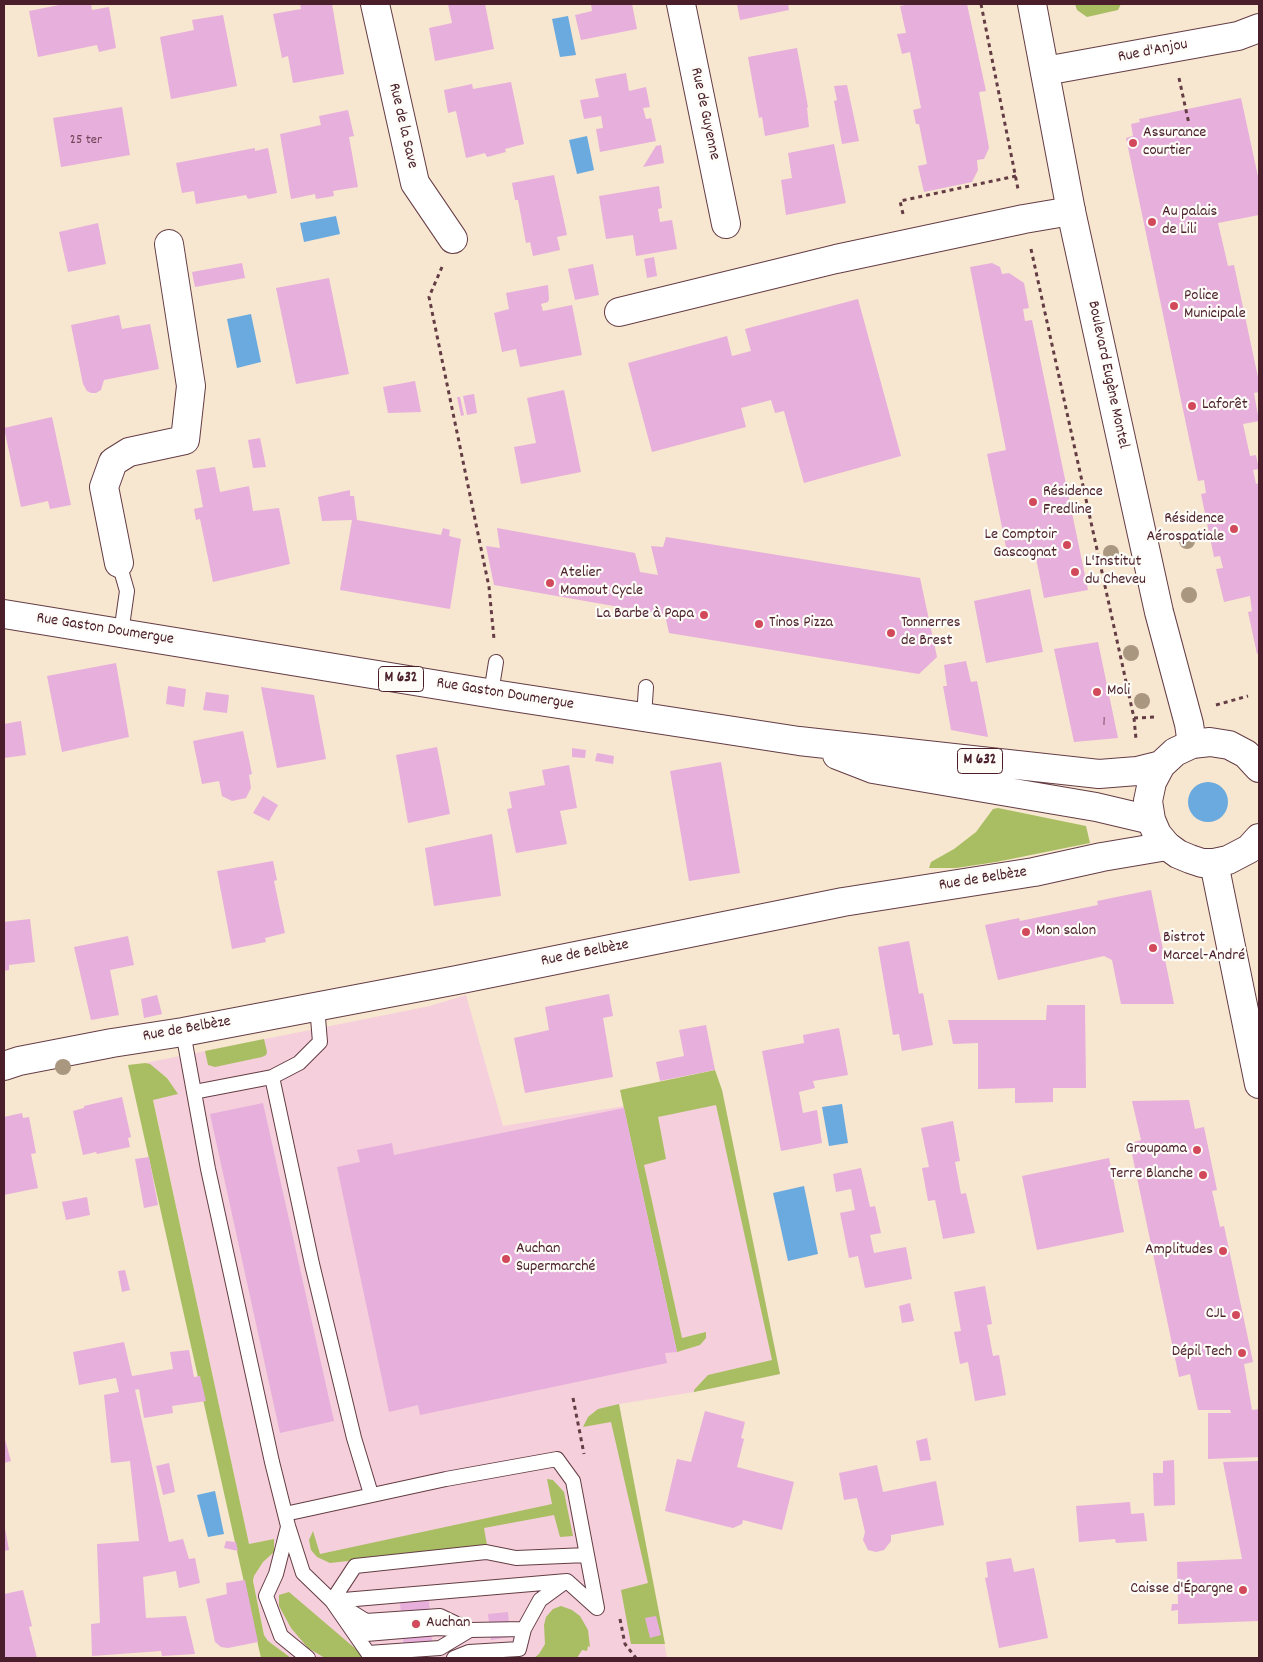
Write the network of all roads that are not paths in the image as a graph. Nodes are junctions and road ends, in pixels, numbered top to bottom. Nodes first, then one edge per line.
1 (375, 4) edge
2 (681, 4) edge
3 (1032, 4) edge
4 (1259, 28) edge
5 (1045, 71) junction
6 (1071, 211) junction
7 (726, 224) dead end
8 (453, 239) road end
9 (169, 244) dead end
10 (619, 312) dead end
11 (119, 564) joint
12 (4, 614) edge
13 (121, 633) junction
14 (496, 662) road end
15 (646, 687) dead end
16 (491, 693) junction
17 (644, 717) junction
18 (799, 741) junction
19 (1192, 744) junction
20 (1161, 765) junction
21 (1259, 768) edge
22 (1151, 820) junction
23 (1256, 845) edge
24 (1167, 846) junction
25 (1214, 863) junction
26 (317, 1006) junction
27 (183, 1032) junction
28 (4, 1066) edge
29 (272, 1077) junction
30 (1259, 1084) edge
31 (194, 1092) junction
32 (371, 1494) junction
33 (287, 1520) junction
34 (587, 1555) junction
35 (567, 1581) junction
36 (332, 1601) junction
37 (524, 1629) junction
38 (470, 1630) junction
39 (308, 1658) edge
40 (454, 1658) edge

1 - 8 street, Rue de la Save
2 - 7 street, Rue de Guyenne
3 - 5 street, Boulevard Eugène Montel
4 - 5 street, Rue d'Anjou
5 - 6 street, Boulevard Eugène Montel
6 - 10 street
6 - 19 street, Boulevard Eugène Montel
9 - 11 street
11 - 13 lane
12 - 13 street, Rue Gaston Doumergue / M 632
13 - 16 street, Rue Gaston Doumergue / M 632
14 - 16 lane
15 - 17 lane
16 - 17 street, Rue Gaston Doumergue / M 632
17 - 18 street, Rue Gaston Doumergue / M 632
18 - 20 street, Rue Gaston Doumergue / M 632
18 - 22 street, Rue Gaston Doumergue / M 632
19 - 20 street
19 - 21 street
20 - 22 street
22 - 24 street
23 - 25 street
24 - 25 street
24 - 26 street, Rue de Belbèze
25 - 30 street
26 - 27 street, Rue de Belbèze
26 - 29 lane
27 - 28 street, Rue de Belbèze
27 - 31 lane
29 - 31 lane
29 - 32 lane
31 - 33 lane
32 - 33 lane
32 - 34 lane
33 - 36 lane
33 - 39 lane
34 - 35 lane
34 - 36 lane
35 - 36 lane
35 - 37 lane
36 - 38 lane
36 - 38 lane
37 - 38 lane
37 - 40 lane

